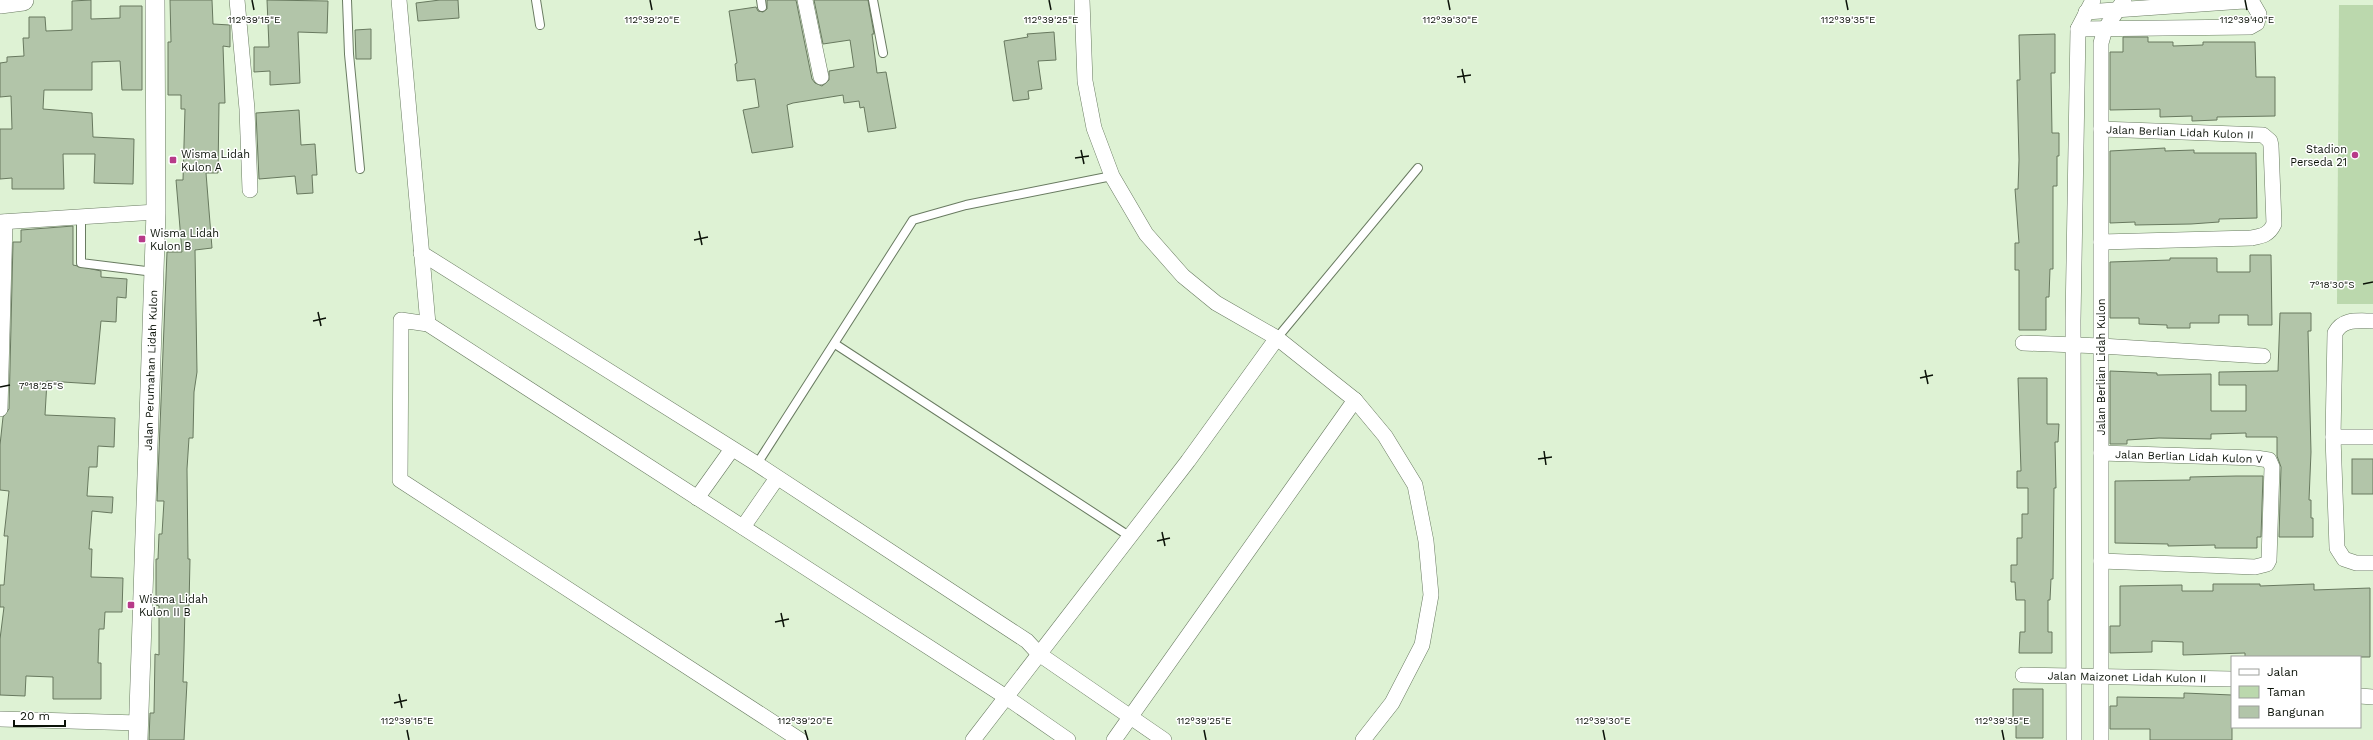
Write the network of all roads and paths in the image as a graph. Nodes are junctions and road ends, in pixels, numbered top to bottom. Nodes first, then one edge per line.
1 (23, 0) edge
2 (155, 0) edge
3 (237, 0) edge
4 (347, 0) edge
5 (399, 0) edge
6 (536, 0) edge
7 (805, 0) edge
8 (873, 0) edge
9 (1082, 0) edge
10 (0, 3) edge
11 (2122, 5) edge
12 (2090, 6) edge
13 (540, 25) dead end
14 (2078, 29) junction
15 (2105, 29) junction
16 (883, 53) dead end
17 (821, 77) dead end
18 (2101, 129) junction
19 (1418, 168) dead end
20 (360, 169) dead end
21 (1112, 176) junction
22 (250, 190) dead end
23 (156, 212) junction
24 (81, 216) junction
25 (3, 222) edge
26 (2101, 242) junction
27 (421, 253) junction
28 (154, 272) junction
29 (2373, 321) edge
30 (428, 324) junction
31 (1276, 338) junction
32 (2023, 343) dead end
33 (835, 344) junction
34 (2073, 346) junction
35 (2101, 346) junction
36 (2263, 356) dead end
37 (1355, 400) junction
38 (0, 409) edge
39 (2333, 437) junction
40 (2373, 437) edge
41 (732, 449) junction
42 (2101, 453) junction
43 (757, 464) junction
44 (777, 478) junction
45 (697, 498) junction
46 (743, 527) junction
47 (1129, 536) junction
48 (2101, 561) junction
49 (2373, 563) edge
50 (1039, 654) junction
51 (2023, 676) dead end
52 (2074, 676) junction
53 (2101, 676) junction
54 (2231, 679) edge
55 (2361, 696) edge
56 (1006, 697) junction
57 (2373, 697) edge
58 (1130, 718) junction
59 (0, 719) edge
60 (139, 731) edge
61 (800, 740) edge
62 (974, 740) edge
63 (1068, 740) edge
64 (1114, 740) edge
65 (1164, 740) edge
66 (1363, 740) edge
67 (2074, 740) edge
68 (2101, 740) edge

1 - 10 main road
2 - 23 street, Jalan Perumahan Lidah Kulon
3 - 22 street
4 - 20 lane
5 - 27 street
6 - 13 lane
7 - 17 street
8 - 16 lane
9 - 21 street
11 - 12 street
11 - 15 street, Jalan Berlian Lidah Kulon
11 - 15 street
12 - 14 street
14 - 15 street
14 - 34 street
15 - 18 street, Jalan Berlian Lidah Kulon
18 - 26 street, Jalan Berlian Lidah Kulon
18 - 26 street, Jalan Berlian Lidah Kulon II
19 - 31 lane
21 - 31 street
21 - 33 lane
23 - 24 street
23 - 28 street, Jalan Perumahan Lidah Kulon
24 - 25 street
24 - 28 lane
25 - 38 street
26 - 35 street, Jalan Berlian Lidah Kulon
27 - 30 street
27 - 41 street
28 - 60 street, Jalan Perumahan Lidah Kulon
29 - 39 street
30 - 45 street
30 - 61 street
31 - 37 street
31 - 47 street
32 - 34 street
33 - 43 lane
33 - 47 lane
34 - 35 street
34 - 52 street
35 - 36 street
35 - 42 street, Jalan Berlian Lidah Kulon
37 - 58 street
37 - 66 street
39 - 40 street
39 - 49 street
41 - 43 street
41 - 45 street
42 - 48 street, Jalan Berlian Lidah Kulon
42 - 48 street, Jalan Berlian Lidah Kulon V
43 - 44 street
44 - 46 street
44 - 50 street
45 - 46 street
46 - 56 street
47 - 50 street
48 - 53 street, Jalan Berlian Lidah Kulon
50 - 56 street
50 - 58 street
51 - 52 street, Jalan Maizonet Lidah Kulon II
52 - 53 street, Jalan Maizonet Lidah Kulon II
52 - 67 street
53 - 54 street, Jalan Maizonet Lidah Kulon II
53 - 68 street, Jalan Berlian Lidah Kulon
55 - 57 street
56 - 62 street
56 - 63 street
58 - 64 street
58 - 65 street
59 - 60 street

